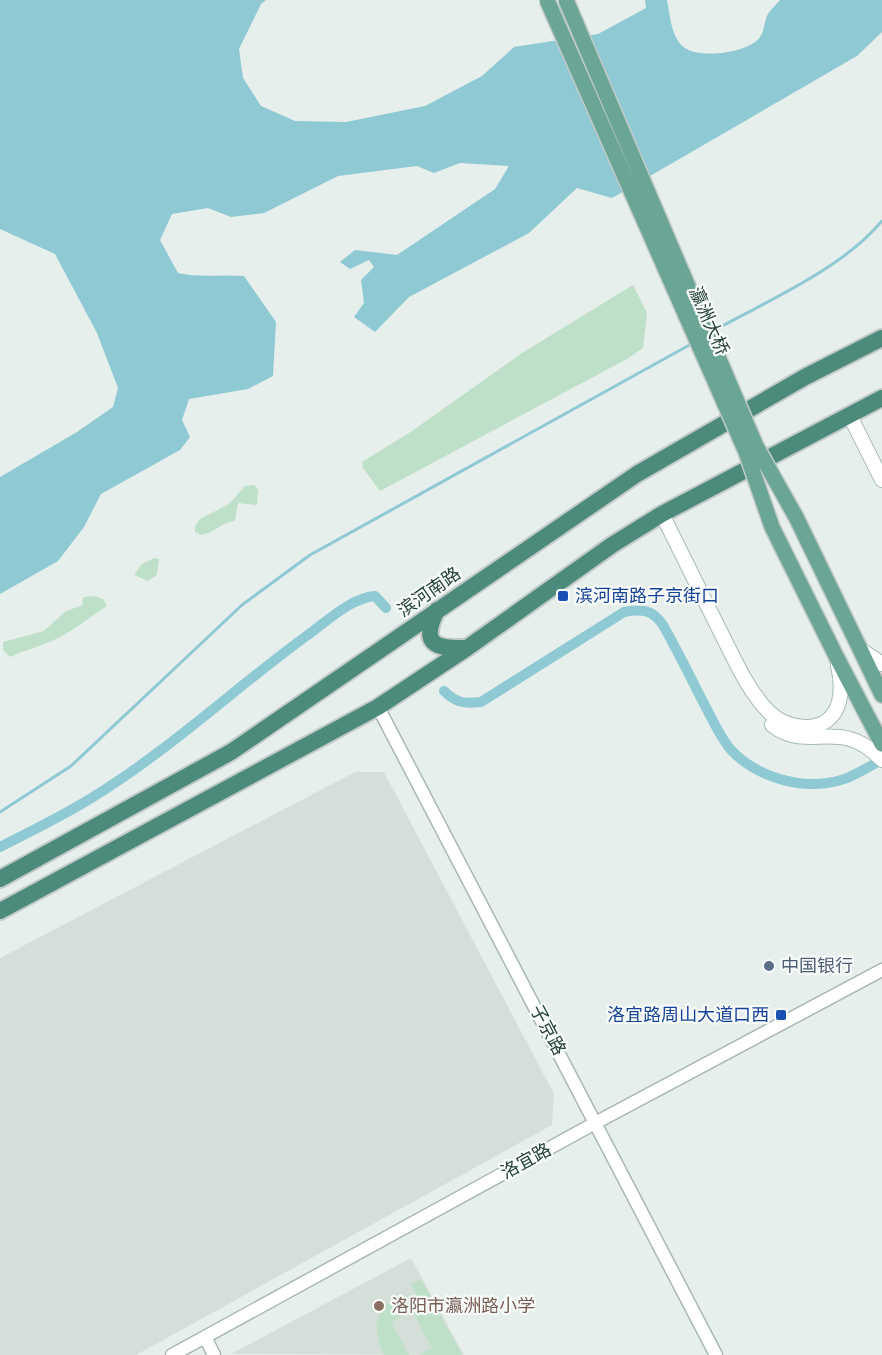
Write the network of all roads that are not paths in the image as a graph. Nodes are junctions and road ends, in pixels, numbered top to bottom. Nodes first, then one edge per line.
1 (547, 0) edge
2 (566, 0) edge
3 (882, 338) edge
4 (882, 398) edge
5 (850, 416) junction
6 (882, 480) edge
7 (662, 514) junction
8 (436, 610) junction
9 (467, 648) junction
10 (860, 649) junction
11 (837, 658) junction
12 (882, 664) edge
13 (737, 665) junction
14 (882, 695) edge
15 (378, 707) junction
16 (882, 744) edge
17 (882, 760) edge
18 (0, 879) edge
19 (0, 911) edge
20 (882, 970) edge
21 (882, 980) edge
22 (598, 1126) junction
23 (209, 1345) edge
24 (172, 1355) edge
25 (188, 1355) edge
26 (716, 1355) edge

1 - 11 main road, 瀛洲大桥, bridge
2 - 10 main road, 瀛洲大桥, bridge
3 - 8 highway, 滨河南路
4 - 5 highway
5 - 6 main road
5 - 7 highway
7 - 9 highway
7 - 13 main road
8 - 9 highway
8 - 18 highway, 滨河南路
9 - 15 highway
10 - 12 main road
10 - 14 main road, 瀛洲大桥
11 - 13 main road
11 - 16 main road, 瀛洲大桥
13 - 17 main road
15 - 19 highway
15 - 22 street, 子京路
20 - 22 street, 洛宜路
21 - 22 street, 洛宜路
22 - 23 street, 洛宜路
22 - 26 street, 子京路
23 - 24 street, 洛宜路
23 - 25 street, 洛宜路

